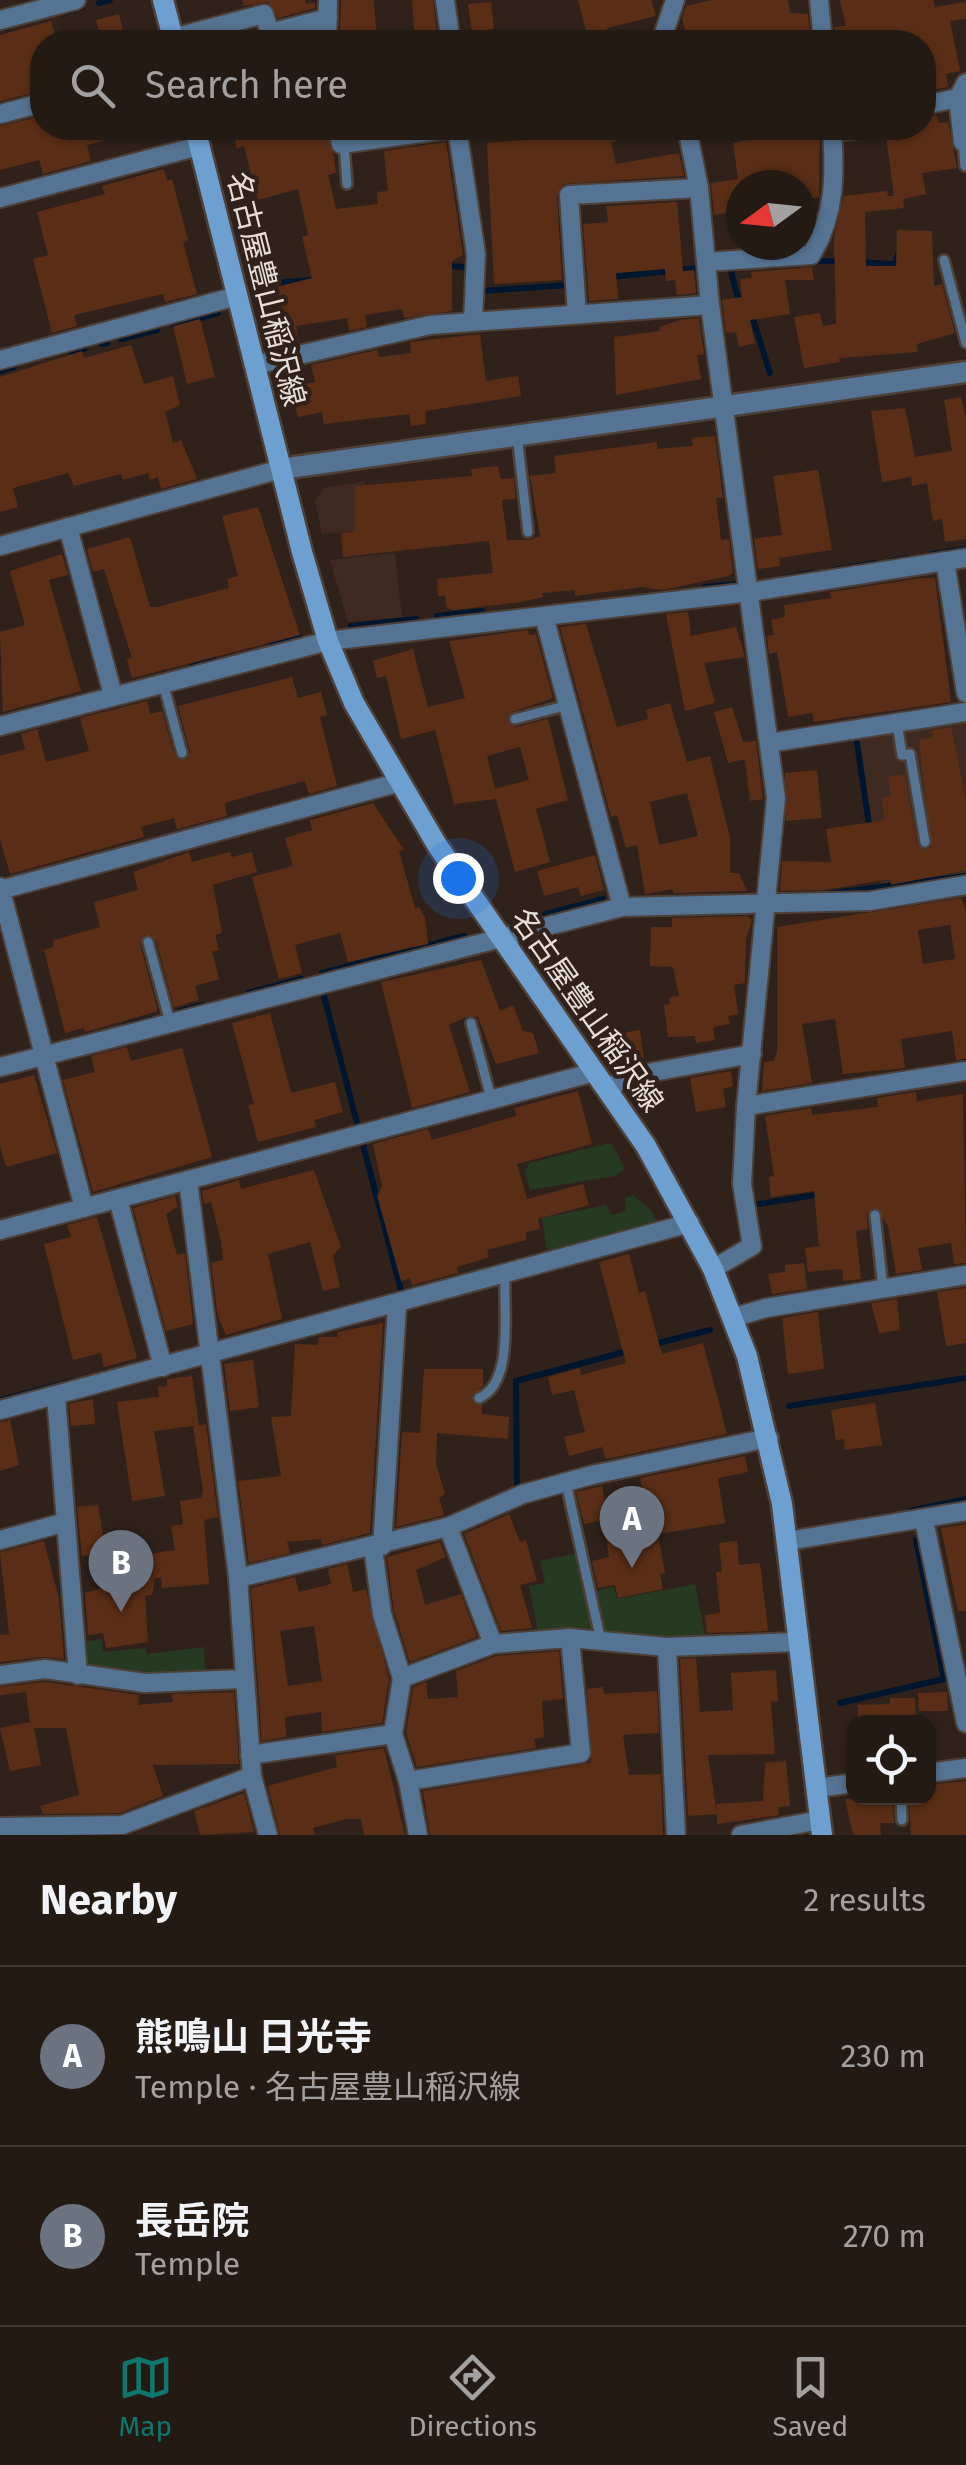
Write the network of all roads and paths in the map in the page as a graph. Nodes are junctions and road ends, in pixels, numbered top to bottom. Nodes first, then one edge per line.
1 (76, 0) edge
2 (163, 0) edge
3 (446, 0) edge
4 (674, 0) edge
5 (818, 0) edge
6 (328, 9) edge
7 (0, 20) edge
8 (170, 30) edge
9 (208, 30) edge
10 (269, 30) edge
11 (277, 30) edge
12 (450, 30) edge
13 (665, 30) edge
14 (822, 30) edge
15 (962, 91) edge
16 (936, 101) edge
17 (30, 106) edge
18 (0, 114) edge
19 (187, 140) edge
20 (198, 140) edge
21 (342, 140) edge
22 (459, 140) edge
23 (690, 140) edge
24 (832, 140) edge
25 (964, 142) edge
26 (966, 166) edge
27 (347, 184) dead end
28 (699, 188) junction
29 (0, 198) edge
30 (944, 260) dead end
31 (706, 262) junction
32 (237, 296) junction
33 (710, 306) junction
34 (578, 314) junction
35 (472, 321) junction
36 (966, 343) edge
37 (0, 360) edge
38 (255, 365) junction
39 (966, 372) edge
40 (727, 406) junction
41 (517, 434) junction
42 (281, 469) junction
43 (68, 527) junction
44 (528, 532) dead end
45 (0, 546) edge
46 (966, 558) edge
47 (945, 561) junction
48 (750, 592) junction
49 (544, 616) junction
50 (328, 641) junction
51 (162, 682) junction
52 (966, 693) edge
53 (113, 695) junction
54 (568, 704) junction
55 (966, 712) edge
56 (515, 719) dead end
57 (897, 723) junction
58 (0, 726) edge
59 (769, 744) junction
60 (182, 753) dead end
61 (397, 783) junction
62 (924, 842) dead end
63 (966, 886) edge
64 (0, 889) edge
65 (768, 906) junction
66 (622, 907) junction
67 (499, 936) junction
68 (148, 942) dead end
69 (170, 1022) junction
70 (471, 1024) dead end
71 (752, 1054) junction
72 (44, 1055) junction
73 (0, 1067) edge
74 (966, 1070) edge
75 (600, 1081) junction
76 (492, 1100) junction
77 (746, 1106) junction
78 (188, 1180) junction
79 (118, 1199) junction
80 (84, 1208) junction
81 (876, 1215) dead end
82 (690, 1222) junction
83 (0, 1230) edge
84 (713, 1269) junction
85 (505, 1275) junction
86 (966, 1275) edge
87 (883, 1288) junction
88 (397, 1306) junction
89 (732, 1318) junction
90 (211, 1354) junction
91 (163, 1366) junction
92 (56, 1396) junction
93 (479, 1398) dead end
94 (0, 1410) edge
95 (768, 1438) junction
96 (566, 1482) junction
97 (966, 1511) edge
98 (924, 1520) junction
99 (66, 1522) junction
100 (448, 1527) junction
101 (0, 1540) edge
102 (788, 1541) junction
103 (377, 1547) junction
104 (238, 1578) junction
105 (570, 1638) junction
106 (602, 1641) junction
107 (797, 1642) junction
108 (493, 1644) junction
109 (666, 1648) junction
110 (78, 1675) junction
111 (0, 1676) edge
112 (402, 1678) junction
113 (243, 1679) junction
114 (966, 1723) edge
115 (393, 1734) junction
116 (250, 1755) junction
117 (966, 1768) edge
118 (936, 1772) edge
119 (252, 1776) junction
120 (408, 1782) junction
121 (846, 1784) edge
122 (817, 1788) junction
123 (901, 1805) edge
124 (902, 1820) dead end
125 (0, 1826) edge
126 (821, 1828) edge
127 (268, 1835) edge
128 (418, 1835) edge
129 (676, 1835) edge
130 (742, 1835) edge

1 - 7 street
2 - 8 main road
3 - 12 street
4 - 13 street
5 - 14 street
6 - 11 street
9 - 10 street
15 - 16 street
15 - 25 street
17 - 18 street
19 - 29 street
20 - 32 main road, 名古屋豊山稲沢線
21 - 27 lane
22 - 35 street
23 - 28 street
24 - 31 street
25 - 26 lane
28 - 31 street
28 - 34 street
30 - 36 lane
31 - 33 street
32 - 37 street
32 - 38 main road, 名古屋豊山稲沢線
33 - 34 street
33 - 40 street
34 - 35 street
35 - 38 street
38 - 42 main road, 名古屋豊山稲沢線
39 - 40 street
40 - 41 street
40 - 48 street
41 - 42 street
41 - 44 lane
42 - 43 street
42 - 50 main road, 名古屋豊山稲沢線
43 - 45 street
43 - 53 street
46 - 47 street
47 - 48 street
47 - 52 street
48 - 49 street
48 - 59 street
49 - 50 street
49 - 54 street
50 - 51 street
50 - 61 main road, 名古屋豊山稲沢線
51 - 53 street
51 - 60 lane
53 - 58 street
54 - 56 lane
54 - 66 street
55 - 57 street
57 - 59 street
57 - 62 lane
59 - 65 street
61 - 64 street
61 - 67 main road, 名古屋豊山稲沢線
63 - 65 street
64 - 72 street
65 - 66 street
65 - 71 street
66 - 67 street
67 - 69 street
67 - 75 main road, 名古屋豊山稲沢線
68 - 69 lane
69 - 72 street
70 - 76 lane
71 - 75 street
71 - 77 street
72 - 73 street
72 - 80 street
74 - 77 street
75 - 76 street
75 - 82 main road, 名古屋豊山稲沢線
76 - 78 street
77 - 84 street
78 - 79 street
78 - 90 street
79 - 80 street
79 - 91 street
80 - 83 street
81 - 87 lane
82 - 84 main road, 名古屋豊山稲沢線
82 - 85 street
84 - 89 main road, 名古屋豊山稲沢線
85 - 88 street
85 - 93 lane
86 - 87 street
87 - 89 street
88 - 90 street
88 - 103 street
89 - 95 main road, 名古屋豊山稲沢線
90 - 91 street
90 - 104 street
91 - 92 street
92 - 94 street
92 - 99 street
95 - 96 street
95 - 102 main road, 名古屋豊山稲沢線
96 - 100 street
96 - 106 lane
97 - 98 street
98 - 102 street
98 - 114 street
99 - 101 street
99 - 110 street
100 - 103 street
100 - 108 street
102 - 107 main road, 名古屋豊山稲沢線
103 - 104 street
103 - 112 street
104 - 113 street
105 - 106 street
105 - 108 street
105 - 120 street
106 - 109 street
107 - 109 street
107 - 122 main road, 名古屋豊山稲沢線
108 - 112 street
109 - 129 street
110 - 111 street
110 - 113 street
112 - 115 street
113 - 116 street
115 - 116 street
115 - 120 street
116 - 119 street
117 - 118 street
119 - 125 street
119 - 127 street
120 - 128 street
121 - 122 street
122 - 126 main road, 名古屋豊山稲沢線
123 - 124 lane
126 - 130 street

